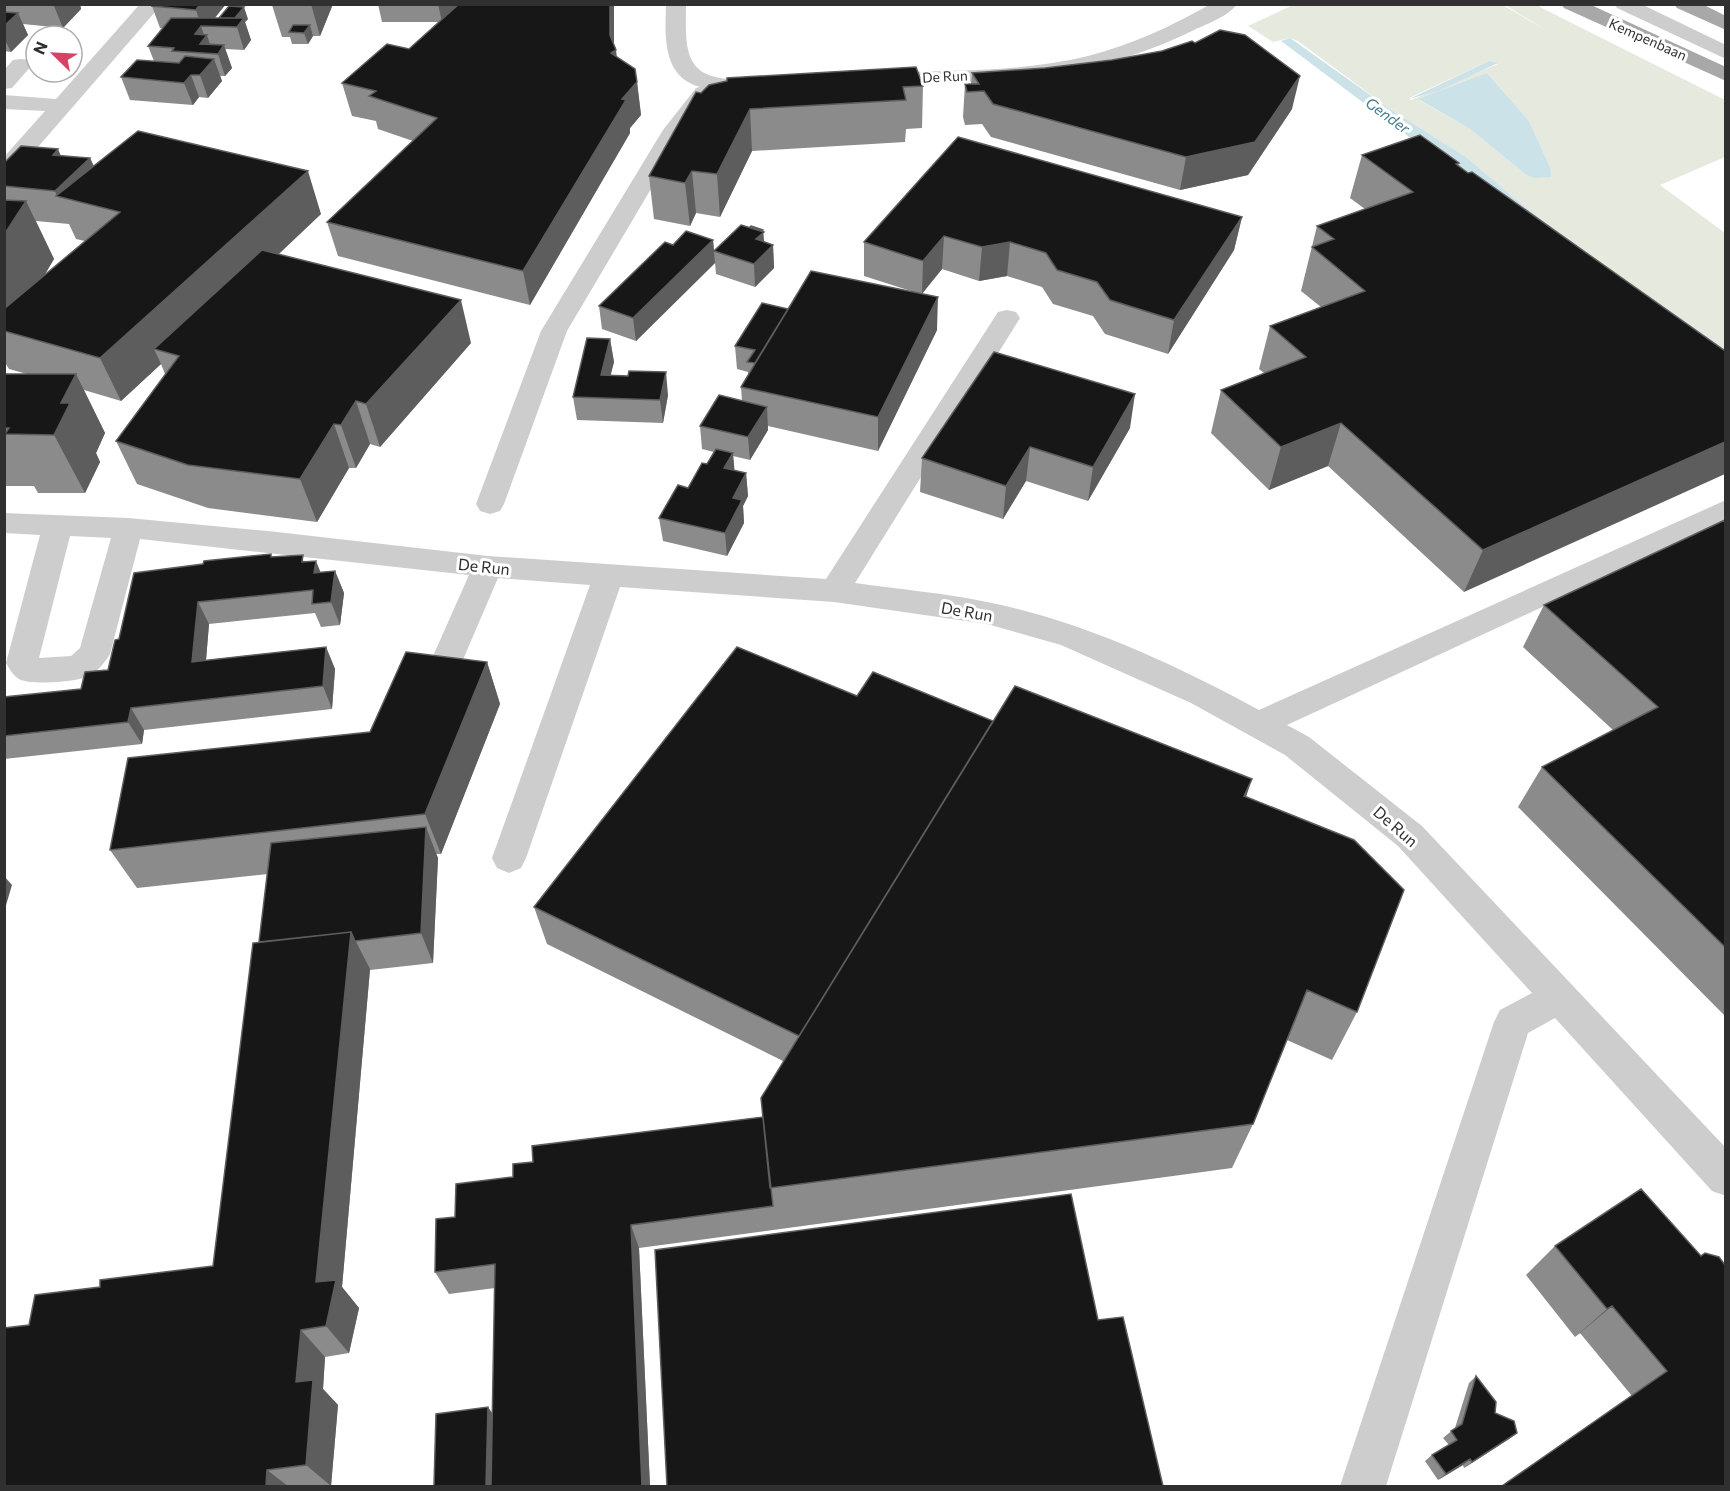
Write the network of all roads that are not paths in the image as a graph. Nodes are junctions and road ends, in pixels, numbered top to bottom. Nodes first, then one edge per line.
1 (152, 4) edge
2 (676, 4) edge
3 (1227, 4) edge
4 (1571, 4) edge
5 (1624, 4) edge
6 (1684, 4) edge
7 (1725, 24) edge
8 (1725, 53) edge
9 (21, 65) dead end
10 (1725, 75) edge
11 (858, 81) edge
12 (4, 83) edge
13 (711, 84) junction
14 (775, 85) edge
15 (4, 102) edge
16 (63, 106) junction
17 (4, 142) edge
18 (29, 144) junction
19 (4, 172) edge
20 (1007, 318) dead end
21 (490, 504) dead end
22 (1725, 510) edge
23 (4, 523) edge
24 (58, 524) junction
25 (128, 528) junction
26 (488, 567) junction
27 (609, 575) junction
28 (834, 591) junction
29 (437, 683) edge
30 (1259, 724) junction
31 (509, 858) dead end
32 (1559, 997) junction
33 (1725, 1177) edge
34 (1363, 1486) edge

1 - 16 street
2 - 13 street
3 - 11 street, De Run
4 - 10 main road, Kempenbaan
5 - 8 street, Kempenbaan
6 - 7 main road
9 - 12 street
13 - 14 street
13 - 21 street
15 - 16 street
16 - 18 street
17 - 18 street
18 - 19 street
20 - 28 street
22 - 30 street
23 - 24 street, De Run
24 - 25 street, De Run
24 - 25 street
25 - 26 street, De Run
26 - 27 street, De Run
26 - 29 street
27 - 28 street, De Run
27 - 31 street
28 - 30 street, De Run
30 - 32 street, De Run
32 - 33 street, De Run
32 - 34 street

